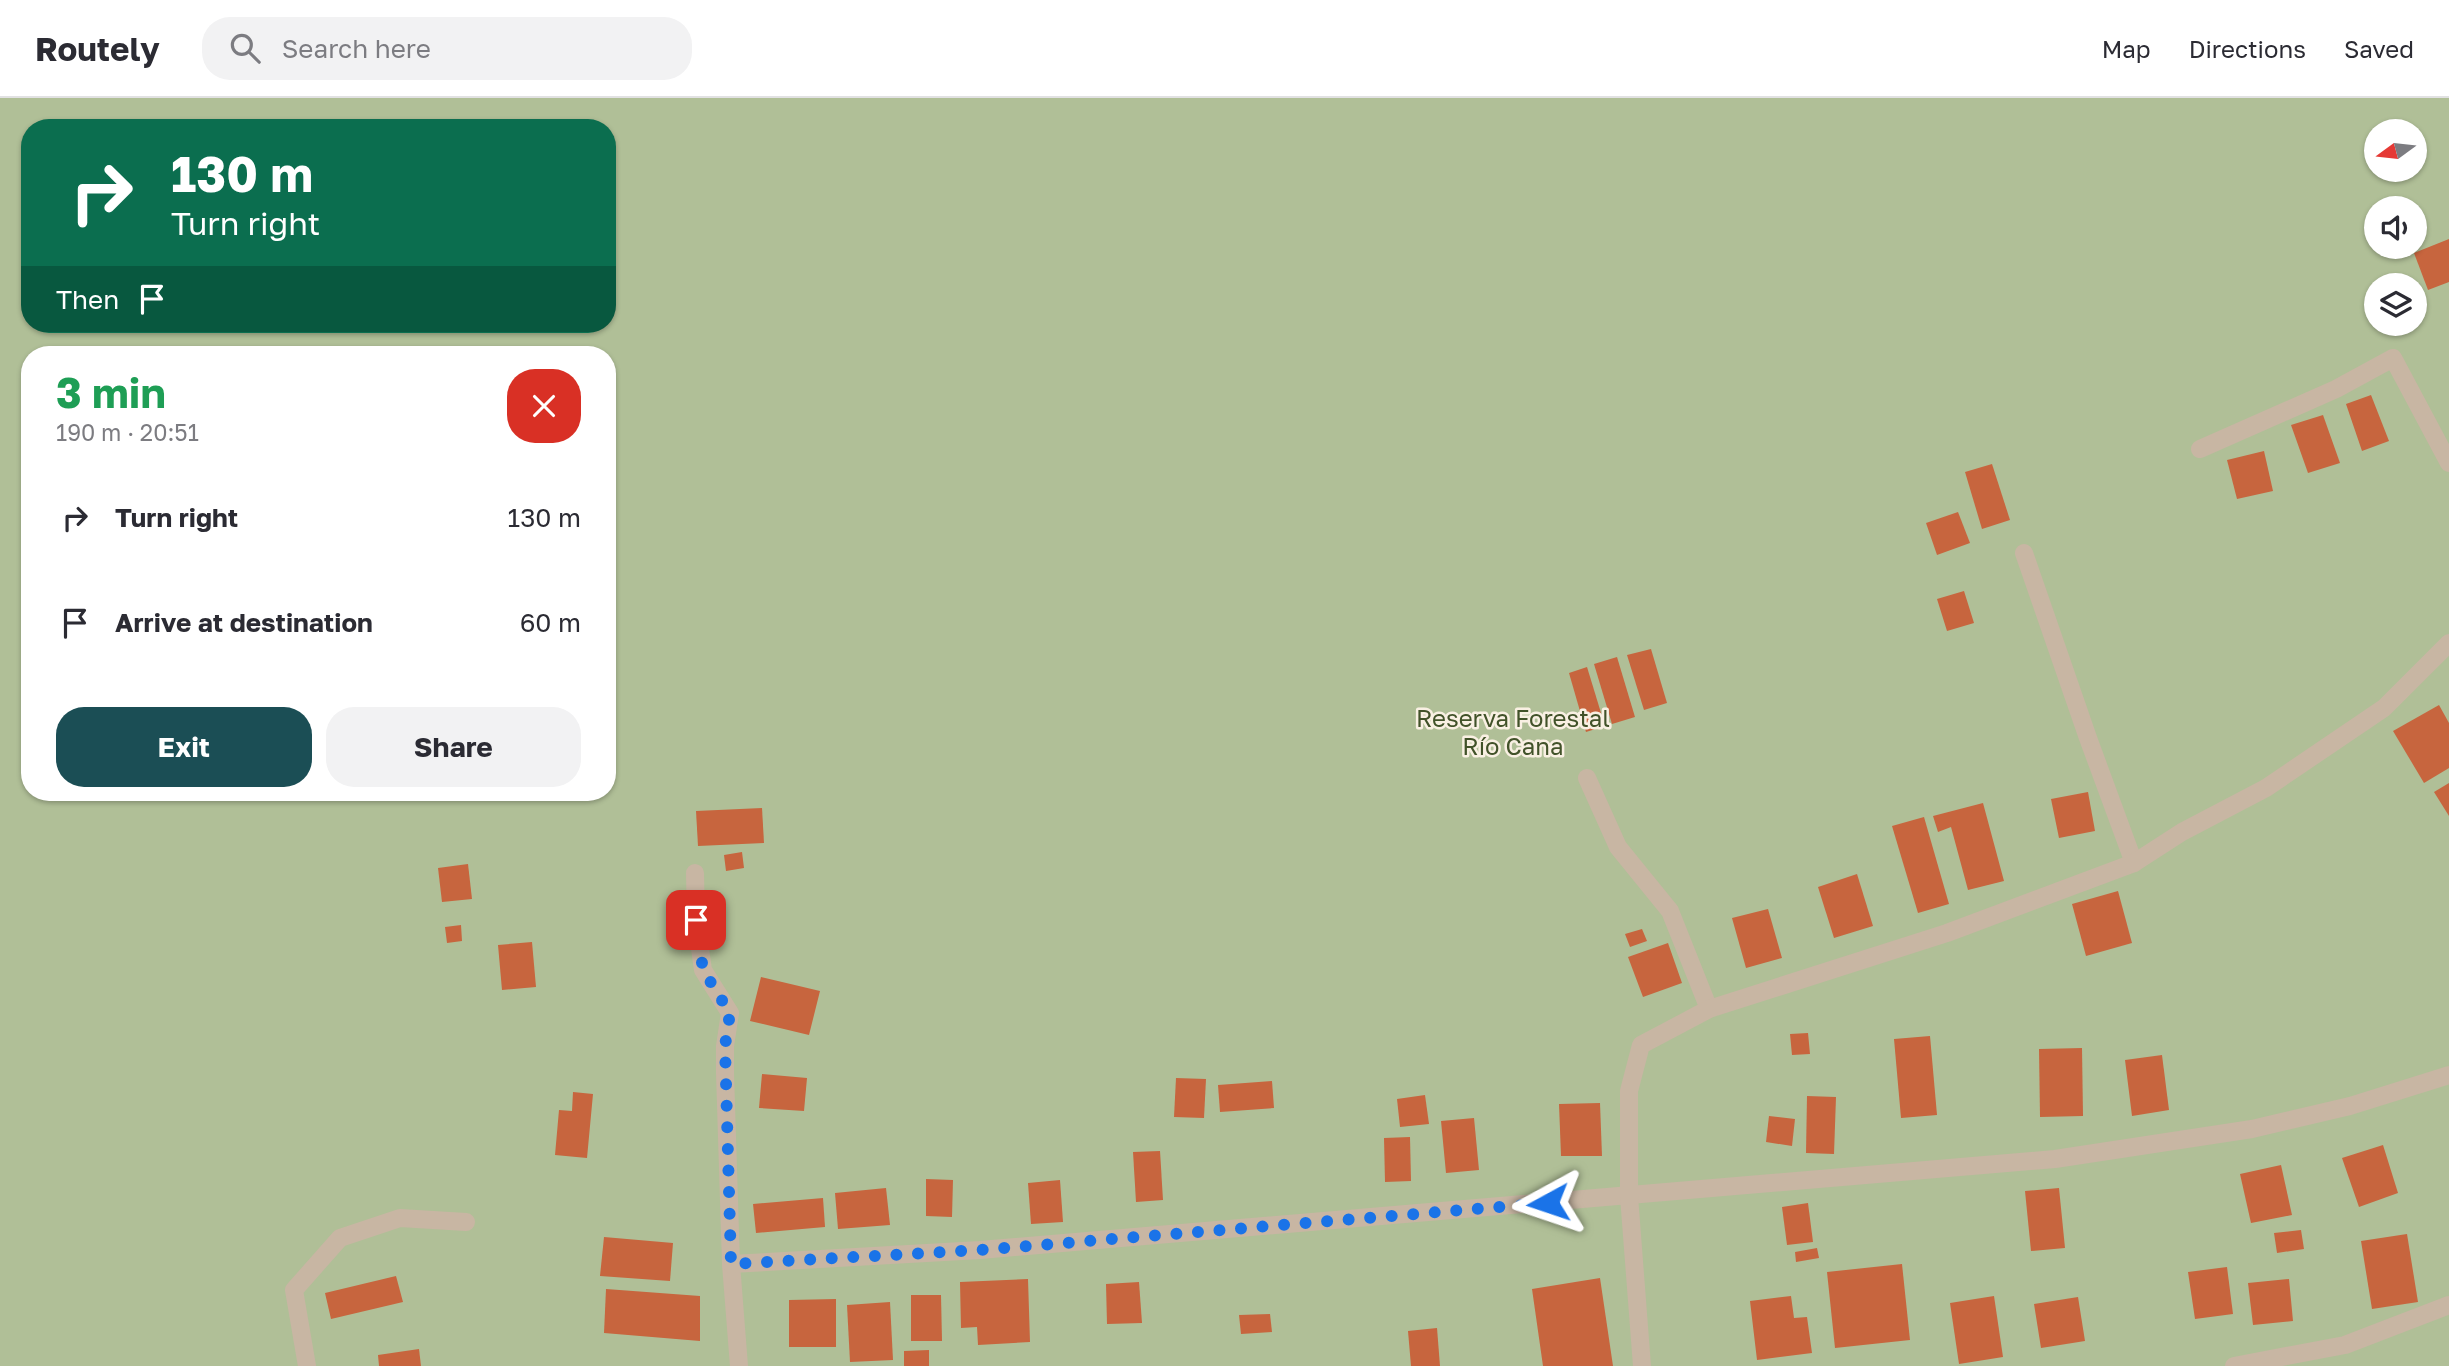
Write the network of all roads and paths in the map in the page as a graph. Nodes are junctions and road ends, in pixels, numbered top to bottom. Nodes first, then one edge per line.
1 (2200, 449) dead end
2 (2449, 463) edge
3 (2024, 553) dead end
4 (2449, 643) edge
5 (1587, 778) dead end
6 (2134, 863) junction
7 (695, 873) dead end
8 (1709, 1009) junction
9 (2449, 1075) edge
10 (1629, 1196) junction
11 (466, 1222) dead end
12 (731, 1264) junction
13 (2449, 1305) edge
14 (307, 1366) edge
15 (739, 1366) edge
16 (1642, 1366) edge
17 (2234, 1366) edge

1 - 2 street
3 - 6 street
4 - 6 street
5 - 8 street
6 - 8 street
7 - 12 street
8 - 10 street
9 - 10 street
10 - 12 street
10 - 16 street
11 - 14 street
12 - 15 street
13 - 17 street

